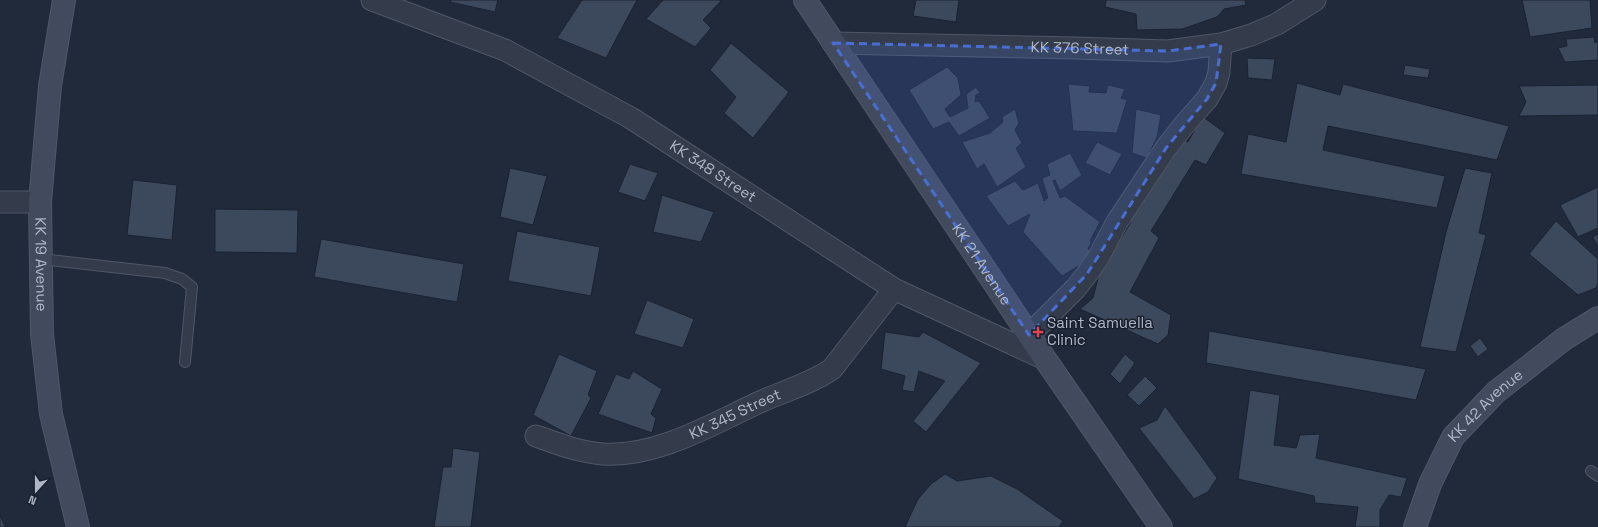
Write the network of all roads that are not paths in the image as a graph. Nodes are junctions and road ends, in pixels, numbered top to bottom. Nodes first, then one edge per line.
1 (64, 0) edge
2 (372, 0) edge
3 (805, 0) edge
4 (1315, 0) edge
5 (833, 43) junction
6 (1221, 44) junction
7 (0, 202) edge
8 (40, 202) junction
9 (41, 259) junction
10 (894, 289) junction
11 (1598, 318) edge
12 (1029, 335) junction
13 (1045, 359) junction
14 (185, 362) dead end
15 (536, 436) dead end
16 (78, 527) edge
17 (1161, 527) edge
18 (1415, 527) edge

1 - 8 main road, KK 19 Avenue
2 - 10 street, KK 348 Street
3 - 5 main road, KK 21 Avenue
4 - 6 street, KK 376 Street
5 - 6 street, KK 376 Street
5 - 12 main road, KK 21 Avenue
6 - 12 street
7 - 8 street
8 - 9 main road, KK 19 Avenue
9 - 14 lane
9 - 16 main road, KK 19 Avenue
10 - 13 street, KK 348 Street
10 - 15 street, KK 345 Street
11 - 18 main road, KK 42 Avenue
12 - 13 main road, KK 21 Avenue
13 - 17 main road, KK 21 Avenue

